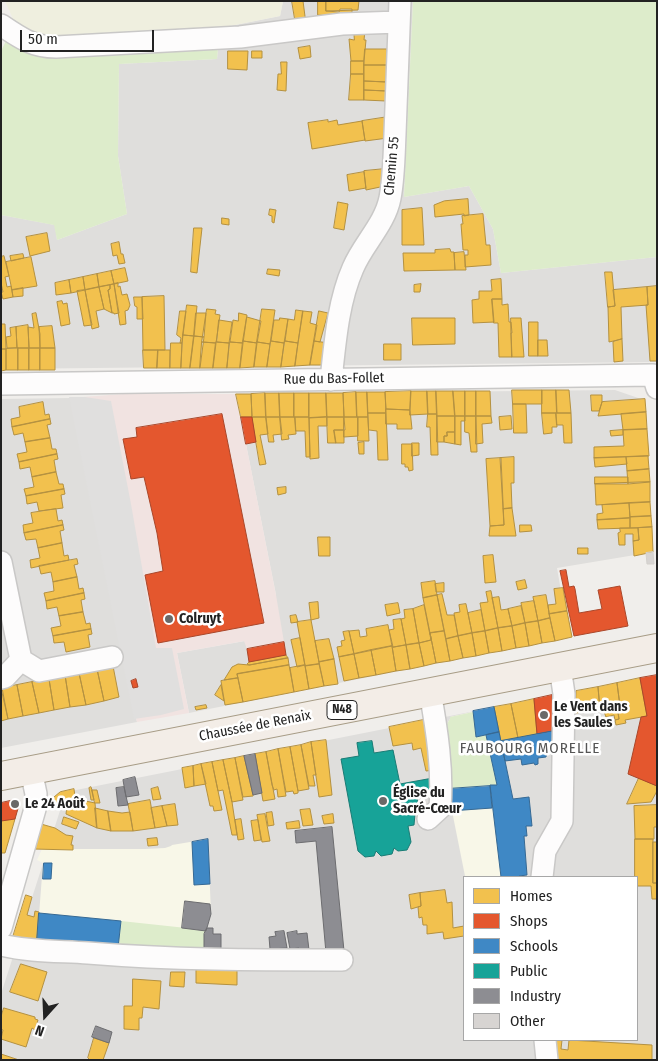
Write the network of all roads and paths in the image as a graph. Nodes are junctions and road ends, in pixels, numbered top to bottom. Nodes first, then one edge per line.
1 (399, 12) edge
2 (1, 25) edge
3 (331, 380) junction
4 (1, 384) edge
5 (657, 388) edge
6 (1, 562) edge
7 (657, 648) edge
8 (112, 657) dead end
9 (21, 660) junction
10 (560, 667) junction
11 (1, 678) edge
12 (430, 692) junction
13 (31, 770) junction
14 (1, 776) edge
15 (428, 819) dead end
16 (542, 876) edge
17 (1, 928) edge
18 (1, 945) edge
19 (342, 960) dead end
20 (545, 1041) edge
21 (547, 1060) edge

1 - 2 street
1 - 3 street, Chemin 55
3 - 4 street, Rue du Bas-Follet
3 - 5 street, Rue du Bas-Follet
6 - 9 street
7 - 10 main road, Chaussée de Renaix / N48
8 - 9 street
9 - 11 street
10 - 12 main road, Chaussée de Renaix / N48
10 - 16 street
12 - 13 main road, Chaussée de Renaix / N48
12 - 15 street
13 - 14 main road, Chaussée de Renaix / N48
13 - 17 street
18 - 19 street
20 - 21 street

